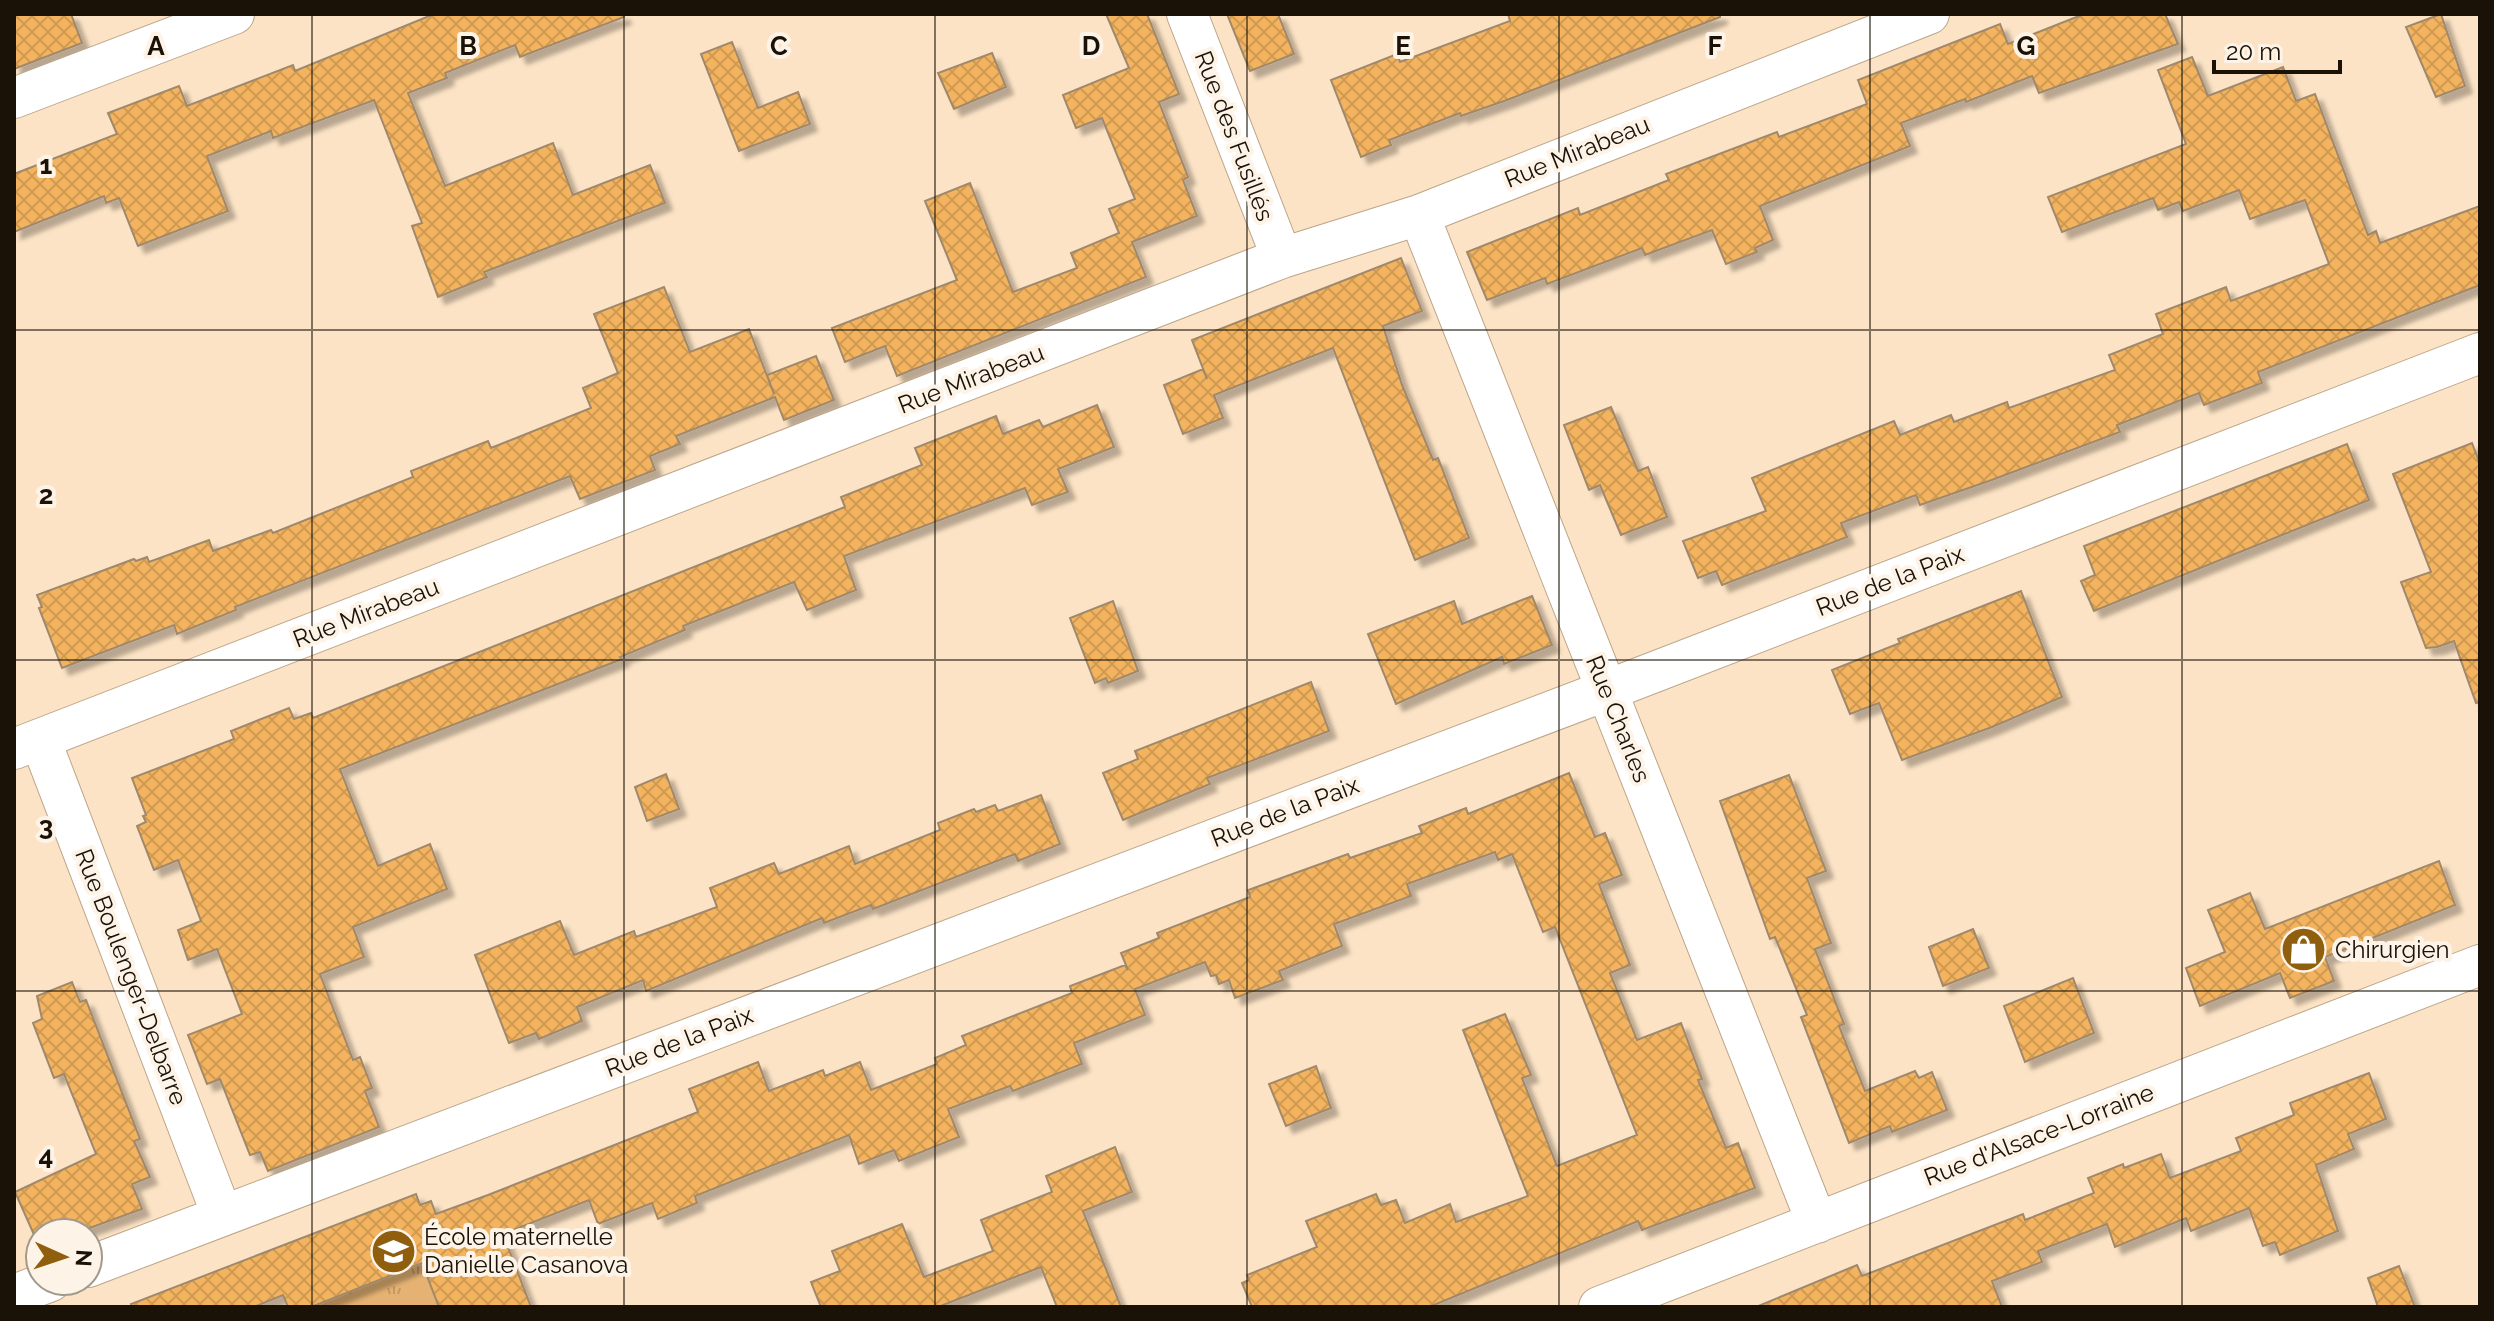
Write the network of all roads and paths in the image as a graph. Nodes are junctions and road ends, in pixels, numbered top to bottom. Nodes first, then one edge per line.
1 (234, 14) edge
2 (1187, 14) edge
3 (1929, 14) edge
4 (14, 98) edge
5 (1419, 215) junction
6 (1282, 258) junction
7 (2480, 353) edge
8 (1607, 690) junction
9 (27, 744) edge
10 (2480, 965) edge
11 (222, 1215) junction
12 (1817, 1223) junction
13 (104, 1261) edge
14 (1599, 1307) edge

1 - 4 street
2 - 6 street, Rue des Fusillés
3 - 5 street, Rue Mirabeau
5 - 6 street, Rue Mirabeau
5 - 8 street, Rue Charles
6 - 9 street, Rue Mirabeau
7 - 8 street, Rue de la Paix
8 - 11 street, Rue de la Paix
8 - 12 street, Rue Charles
9 - 11 street, Rue Boulenger-Delbarre
10 - 12 street, Rue d'Alsace-Lorraine
11 - 13 street, Rue de la Paix
12 - 14 street, Rue d'Alsace-Lorraine

